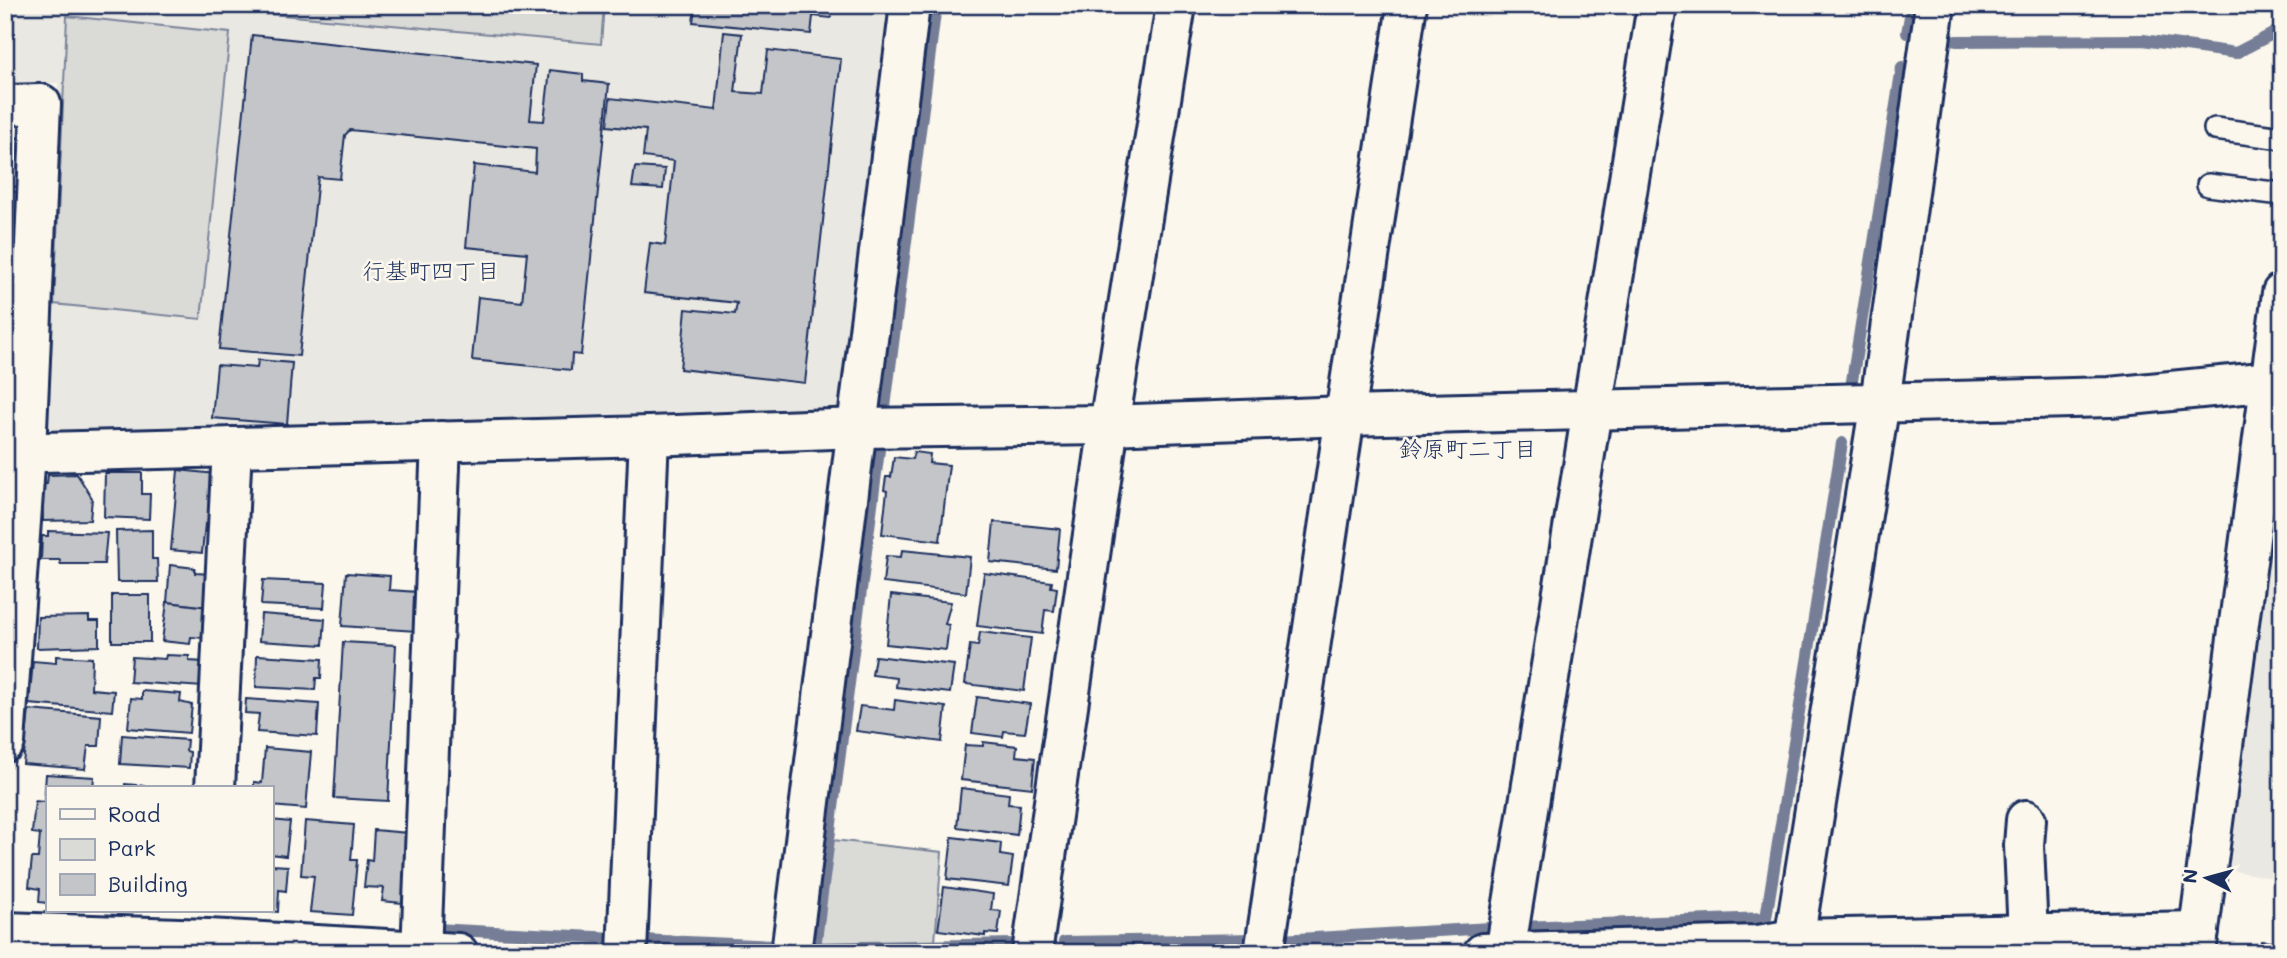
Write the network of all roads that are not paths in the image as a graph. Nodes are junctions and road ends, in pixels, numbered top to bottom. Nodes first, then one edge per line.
1 (910, 5) edge
2 (1177, 5) edge
3 (1407, 5) edge
4 (1657, 5) edge
5 (1935, 5) edge
6 (5, 106) edge
7 (2215, 130) dead end
8 (2282, 138) edge
9 (2208, 186) dead end
10 (2282, 194) edge
11 (2282, 293) edge
12 (2276, 380) edge
13 (1880, 402) junction
14 (1591, 410) junction
15 (1345, 416) junction
16 (1109, 425) junction
17 (858, 428) junction
18 (649, 436) junction
19 (441, 441) junction
20 (232, 447) junction
21 (16, 452) edge
22 (5, 742) edge
23 (215, 786) edge
24 (2026, 820) dead end
25 (5, 932) edge
26 (208, 934) edge
27 (2028, 935) junction
28 (2198, 942) edge
29 (1793, 946) edge
30 (421, 952) edge
31 (1505, 952) edge
32 (458, 953) edge
33 (627, 953) edge
34 (791, 953) edge
35 (1032, 953) edge
36 (1264, 953) edge
37 (1483, 953) edge

1 - 17 street
2 - 16 street
3 - 15 street
4 - 14 street
5 - 13 street
6 - 21 street
7 - 8 lane
9 - 10 lane
11 - 12 street
12 - 13 street
12 - 28 street
13 - 14 street
13 - 29 street
14 - 15 street
14 - 31 street
15 - 16 street
15 - 36 street
16 - 17 street
16 - 35 street
17 - 18 street
17 - 34 street
18 - 19 street
18 - 33 street
19 - 20 street
19 - 30 street
20 - 21 street
20 - 23 street
21 - 22 street
24 - 27 street
25 - 26 street
26 - 30 street
27 - 28 street
27 - 29 street
29 - 31 street
30 - 32 street
31 - 37 street

